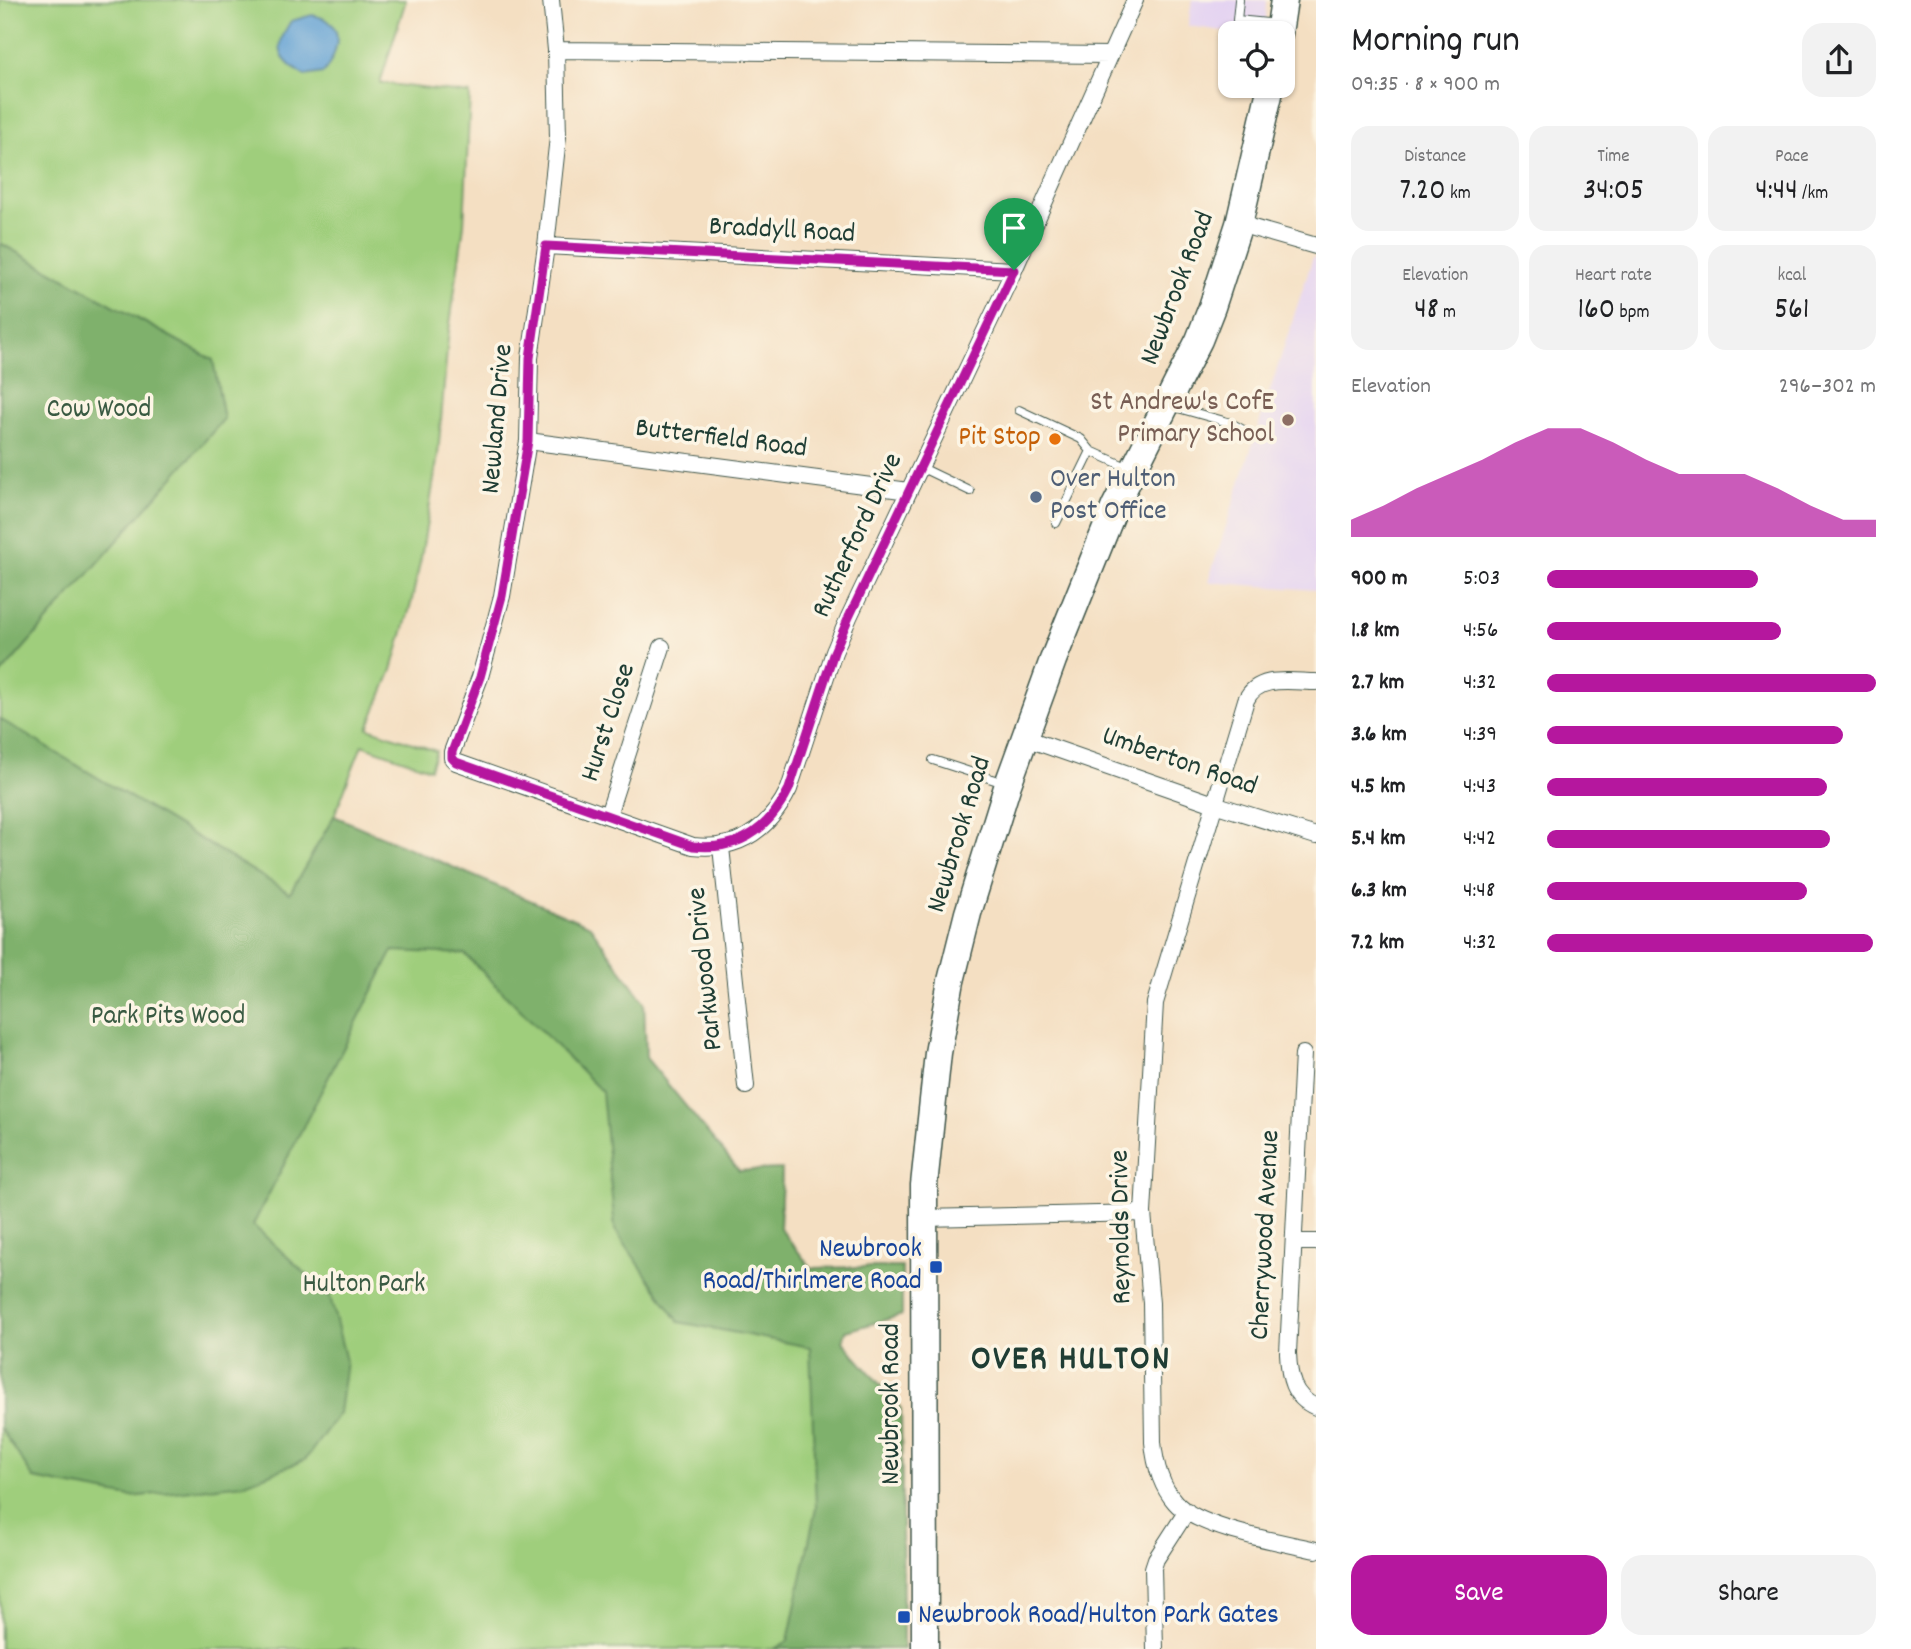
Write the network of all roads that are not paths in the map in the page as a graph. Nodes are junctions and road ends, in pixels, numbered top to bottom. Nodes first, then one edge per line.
1 (551, 0) edge
2 (1135, 0) edge
3 (1239, 0) edge
4 (1282, 19) edge
5 (556, 50) junction
6 (1110, 55) junction
7 (1269, 98) edge
8 (1239, 224) junction
9 (546, 246) junction
10 (1316, 246) edge
11 (1014, 270) junction
12 (1167, 405) junction
13 (1019, 410) dead end
14 (1247, 432) dead end
15 (528, 441) junction
16 (1091, 451) junction
17 (920, 467) junction
18 (1133, 471) junction
19 (909, 491) junction
20 (970, 491) dead end
21 (1056, 523) dead end
22 (663, 647) dead end
23 (1316, 682) edge
24 (1025, 738) junction
25 (452, 752) joint
26 (933, 760) dead end
27 (1008, 784) junction
28 (1213, 804) junction
29 (608, 815) junction
30 (1316, 836) edge
31 (721, 847) junction
32 (1303, 1054) dead end
33 (747, 1086) dead end
34 (1143, 1213) junction
35 (923, 1218) junction
36 (1294, 1242) junction
37 (1316, 1242) edge
38 (1316, 1407) edge
39 (1186, 1511) junction
40 (1316, 1550) edge
41 (925, 1649) edge
42 (1155, 1649) edge

1 - 5 street, Newland Drive
2 - 6 street, Rutherford Drive
3 - 4 lane
5 - 6 street
5 - 9 street, Newland Drive
6 - 11 street, Rutherford Drive
7 - 8 highway, Newbrook Road
8 - 10 street
8 - 12 highway, Newbrook Road
9 - 11 street, Braddyll Road
9 - 15 street, Newland Drive
11 - 17 street, Rutherford Drive
12 - 14 lane
12 - 18 highway, Newbrook Road
13 - 16 lane
15 - 19 street, Butterfield Road
15 - 25 street, Newland Drive
16 - 18 lane
16 - 21 lane
17 - 19 street, Rutherford Drive
17 - 20 lane
18 - 24 highway, Newbrook Road
19 - 31 street, Rutherford Drive
22 - 29 street, Hurst Close
23 - 28 street, Reynolds Drive
24 - 27 highway, Newbrook Road
24 - 28 street, Umberton Road
25 - 29 street, Rutherford Drive
26 - 27 lane
27 - 35 highway, Newbrook Road
28 - 30 street, Umberton Road
28 - 34 street, Reynolds Drive
29 - 31 street, Rutherford Drive
31 - 33 street, Parkwood Drive
32 - 36 street, Cherrywood Avenue
34 - 35 street
34 - 39 street, Reynolds Drive
35 - 41 highway, Newbrook Road
36 - 37 street
36 - 38 street, Cherrywood Avenue
39 - 40 street, Reynolds Drive
39 - 42 street

